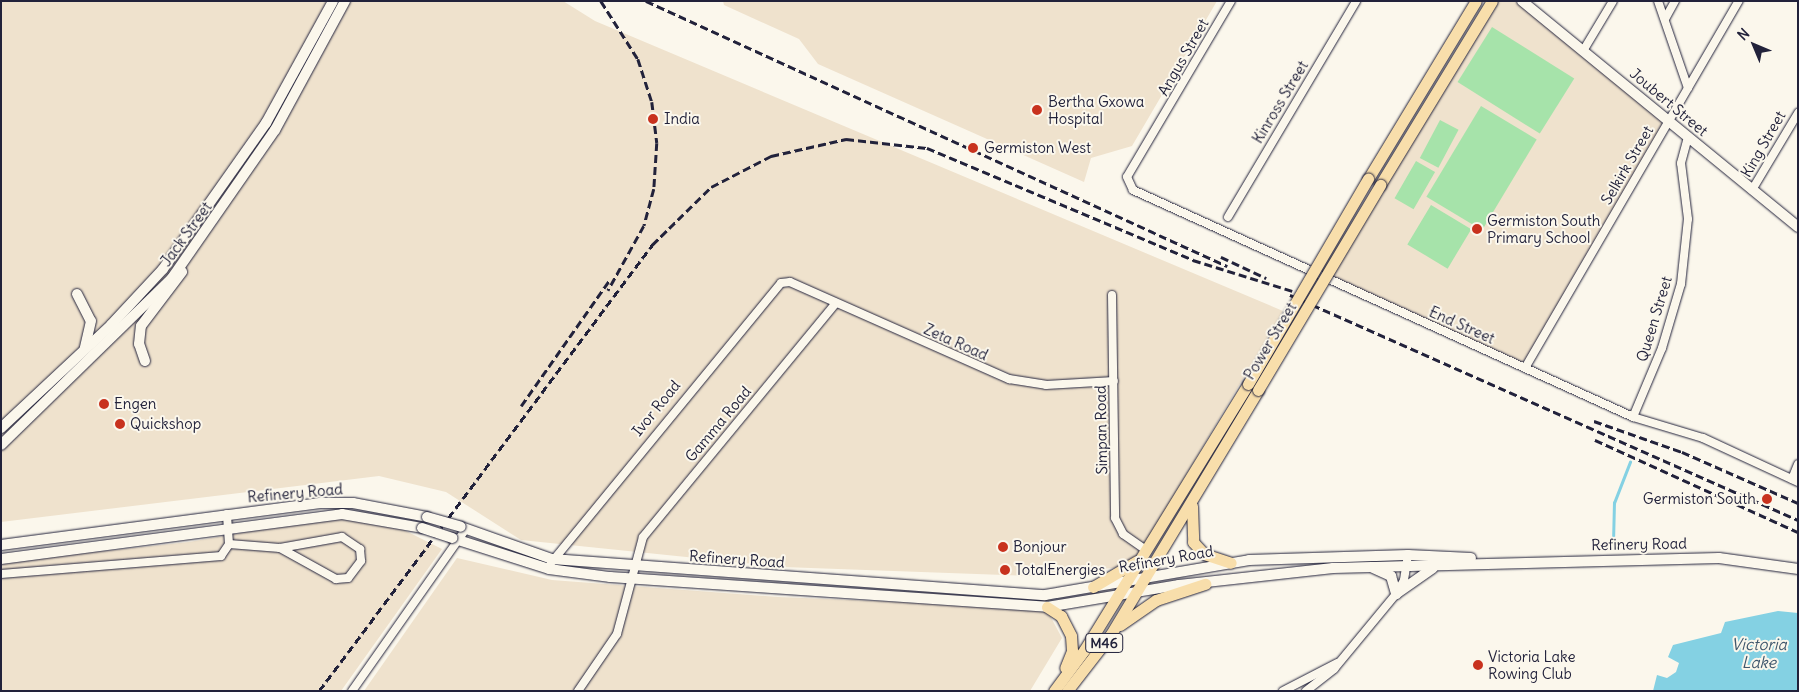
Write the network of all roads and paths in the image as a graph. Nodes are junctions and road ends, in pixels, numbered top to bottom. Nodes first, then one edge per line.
1 (333, 1) edge
2 (345, 1) edge
3 (1231, 1) edge
4 (1356, 1) edge
5 (1476, 1) edge
6 (1492, 1) edge
7 (1522, 1) edge
8 (1613, 1) edge
9 (1658, 1) edge
10 (1675, 1) edge
11 (1738, 1) edge
12 (1665, 19) junction
13 (1583, 51) junction
14 (1688, 88) junction
15 (1798, 113) edge
16 (1669, 120) junction
17 (1688, 137) junction
18 (1128, 177) joint
19 (1752, 190) junction
20 (1228, 217) dead end
21 (1798, 227) edge
22 (191, 253) junction
23 (796, 285) joint
24 (77, 294) dead end
25 (1112, 295) dead end
26 (836, 303) junction
27 (84, 351) junction
28 (145, 361) dead end
29 (1524, 368) junction
30 (1114, 381) junction
31 (1254, 387) junction
32 (1633, 417) junction
33 (1, 428) edge
34 (1, 445) edge
35 (1798, 464) edge
36 (1795, 481) edge
37 (1193, 500) junction
38 (353, 503) junction
39 (227, 514) junction
40 (352, 515) junction
41 (464, 528) junction
42 (229, 530) junction
43 (455, 540) junction
44 (229, 544) junction
45 (1, 545) edge
46 (280, 548) junction
47 (1143, 554) junction
48 (1, 559) edge
49 (1408, 560) junction
50 (1479, 561) junction
51 (1232, 563) junction
52 (550, 564) junction
53 (1369, 566) junction
54 (1442, 566) junction
55 (632, 567) junction
56 (1798, 569) edge
57 (1, 574) edge
58 (745, 574) junction
59 (630, 578) junction
60 (797, 578) junction
61 (1144, 578) junction
62 (1128, 581) junction
63 (856, 582) junction
64 (1205, 584) junction
65 (744, 586) junction
66 (1093, 586) junction
67 (797, 590) junction
68 (1136, 592) junction
69 (855, 594) junction
70 (1396, 594) junction
71 (1119, 595) junction
72 (1047, 607) junction
73 (1111, 634) junction
74 (1342, 660) junction
75 (352, 691) edge
76 (578, 691) edge
77 (1053, 691) edge
78 (1068, 691) edge
79 (1284, 691) edge
80 (1306, 691) edge

1 - 27 main road, Jack Street
2 - 22 main road, Jack Street
3 - 18 street, Angus Street
4 - 20 street, Kinross Street
5 - 31 main road, Power Street, bridge
6 - 31 main road, Power Street, bridge
7 - 13 main road, Joubert Street
8 - 13 street
9 - 12 street
10 - 12 street
11 - 14 street, Selkirk Street
12 - 14 street
13 - 16 main road, Joubert Street
14 - 16 street, Selkirk Street
15 - 19 street, King Street
16 - 17 main road, Joubert Street
16 - 29 street, Selkirk Street
17 - 19 main road, Joubert Street
17 - 32 street, Queen Street
18 - 29 street, End Street
19 - 21 main road, Joubert Street
22 - 28 main road
22 - 34 main road, Jack Street
23 - 26 street, Zeta Road
23 - 52 street, Ivor Road
24 - 27 main road
25 - 30 street, Simpan Road
26 - 30 street, Zeta Road
26 - 55 street, Gamma Road
27 - 33 main road, Jack Street
29 - 32 street, End Street
30 - 47 street, Simpan Road
31 - 37 main road, Power Street
31 - 47 main road, Power Street
32 - 36 street, End Street
35 - 36 street
37 - 51 main road
37 - 61 main road, Power Street / M46
38 - 39 main road, Refinery Road
38 - 40 main road
38 - 41 main road, Refinery Road, bridge
39 - 42 street
39 - 45 main road, Refinery Road
40 - 42 main road, Refinery Road
40 - 43 main road, Refinery Road, bridge
41 - 43 street
41 - 52 main road, Refinery Road
42 - 44 street
42 - 48 main road, Refinery Road
43 - 52 main road, Refinery Road
43 - 75 street
44 - 46 street
44 - 57 street
46 - 46 street
47 - 62 main road, Power Street / M46
47 - 66 main road
49 - 50 main road, Refinery Road
49 - 51 main road, Refinery Road
49 - 53 main road, Refinery Road
49 - 54 main road, Refinery Road
49 - 70 street
50 - 54 main road, Refinery Road
50 - 56 main road, Refinery Road
51 - 61 main road, Refinery Road
52 - 55 main road, Refinery Road
52 - 59 main road, Refinery Road
53 - 64 main road, Refinery Road
53 - 70 main road
54 - 70 main road
55 - 58 main road, Refinery Road
55 - 59 street, Gamma Road
58 - 60 main road, Refinery Road
58 - 65 main road
59 - 65 main road, Refinery Road
59 - 76 street, Gamma Road
60 - 63 main road, Refinery Road
60 - 67 main road
61 - 62 main road, Refinery Road
61 - 68 main road, Power Street / M46
62 - 66 main road, Refinery Road
62 - 71 main road, Power Street / M46
63 - 66 main road, Refinery Road
63 - 69 main road
64 - 68 main road, Refinery Road
64 - 73 main road
65 - 67 main road, Refinery Road
67 - 69 main road, Refinery Road
68 - 71 main road, Refinery Road
68 - 73 main road, Power Street / M46
69 - 72 main road, Refinery Road
70 - 74 street
71 - 72 main road, Refinery Road
71 - 77 main road, Power Street / M46
72 - 77 main road
73 - 78 main road, Power Street / M46
74 - 79 street
74 - 80 street

